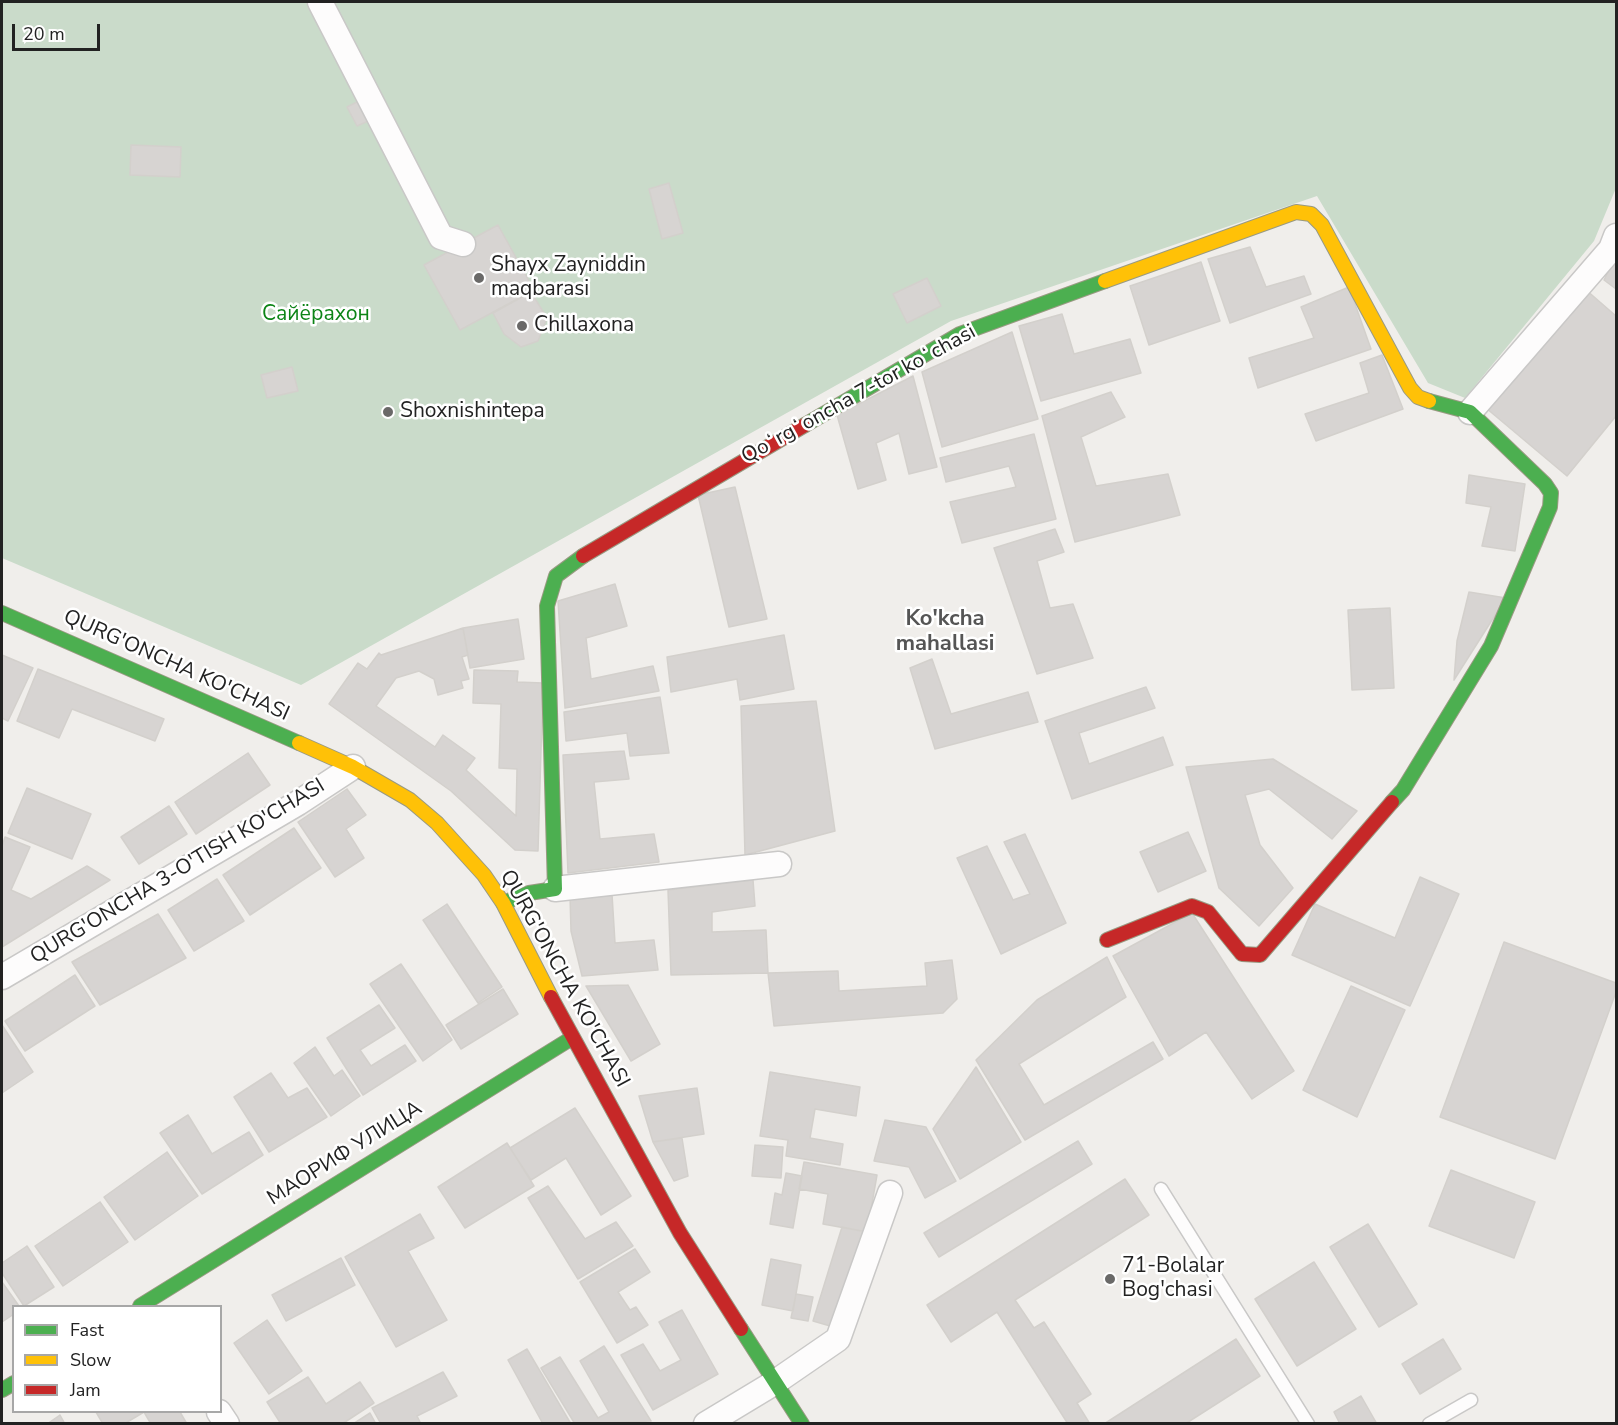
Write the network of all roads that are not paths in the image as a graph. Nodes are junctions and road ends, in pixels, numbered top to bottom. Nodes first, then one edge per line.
1 (321, 2) edge
2 (1617, 236) edge
3 (464, 244) dead end
4 (1470, 412) junction
5 (2, 613) edge
6 (353, 766) junction
7 (779, 864) dead end
8 (555, 889) junction
9 (503, 903) junction
10 (1107, 940) dead end
11 (2, 977) edge
12 (572, 1038) junction
13 (1161, 1189) dead end
14 (890, 1193) dead end
15 (147, 1305) edge
16 (774, 1383) junction
17 (1471, 1400) dead end
18 (706, 1424) edge
19 (802, 1424) edge
20 (1308, 1424) edge
21 (1429, 1424) edge

1 - 3 street
2 - 4 street
4 - 8 street, Qoʻrgʻoncha 7-tor koʻchasi
4 - 10 street, Qoʻrgʻoncha 7-tor koʻchasi
5 - 6 street, QURG'ONCHA KO'CHASI
6 - 9 street, QURG'ONCHA KO'CHASI
6 - 11 street, QURG'ONCHA 3-O'TISH KO'CHASI
7 - 8 street
8 - 9 street
9 - 12 street, QURG'ONCHA KO'CHASI
12 - 15 street, МАОРИФ УЛИЦА
12 - 16 street, QURG'ONCHA KO'CHASI
13 - 20 lane
14 - 16 street
16 - 18 street
16 - 19 street, QURG'ONCHA KO'CHASI
17 - 21 lane

